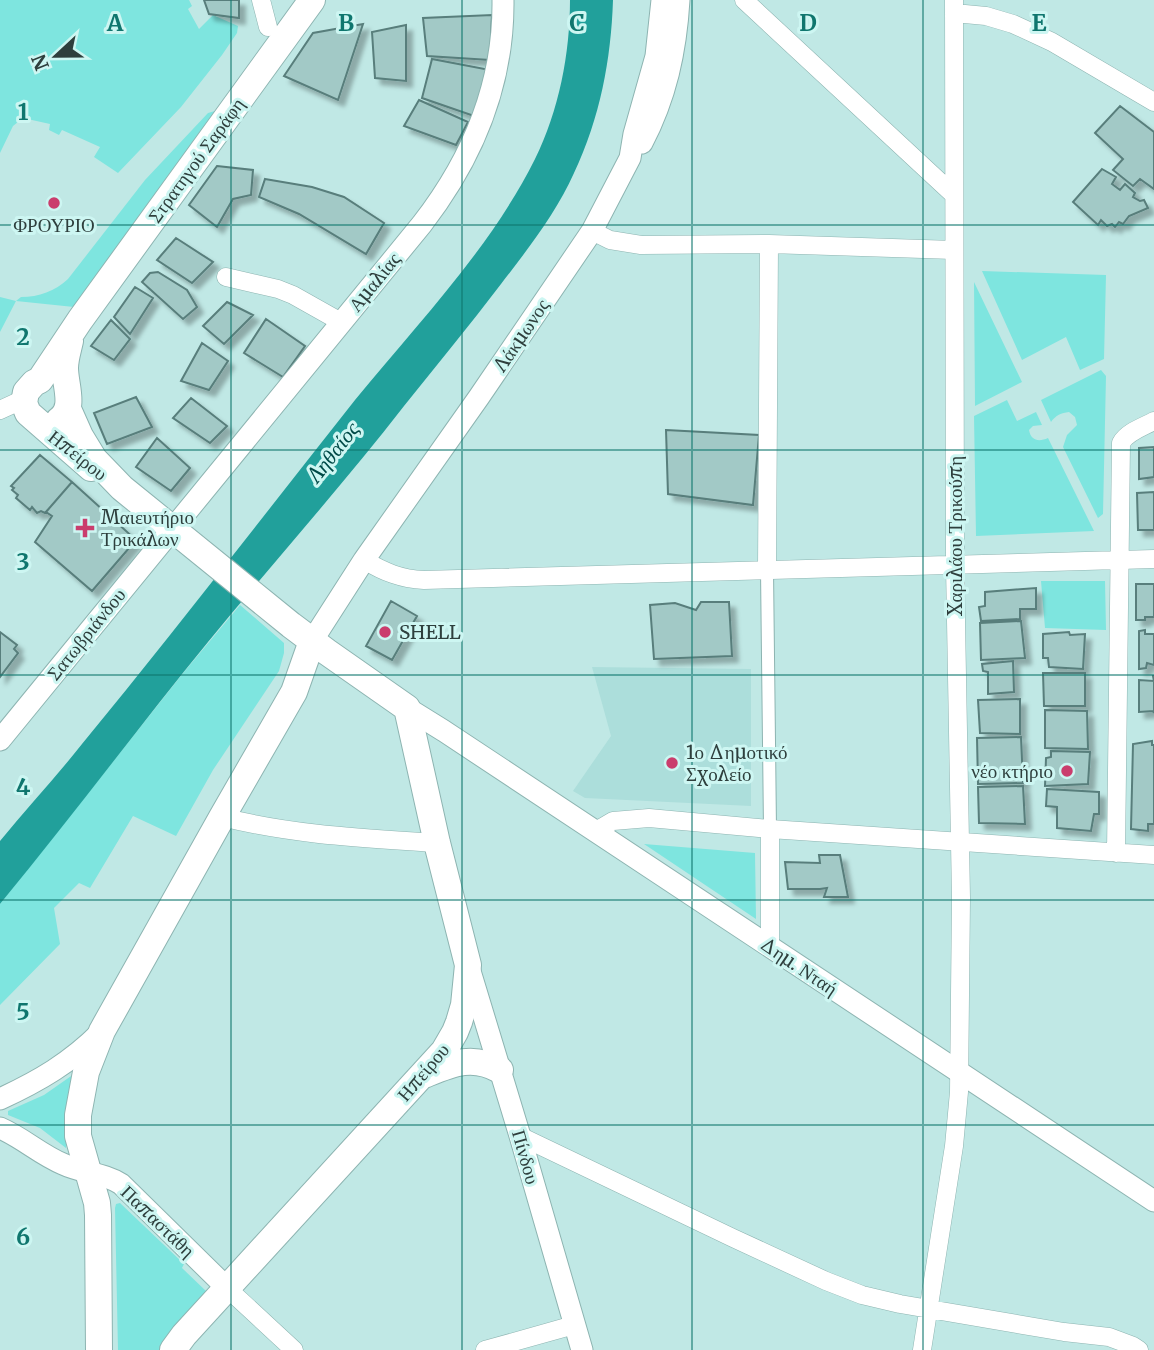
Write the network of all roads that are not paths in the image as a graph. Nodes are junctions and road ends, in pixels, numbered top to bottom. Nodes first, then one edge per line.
1 (261, 0) edge
2 (312, 0) edge
3 (503, 0) edge
4 (662, 0) edge
5 (679, 0) edge
6 (744, 0) edge
7 (954, 7) edge
8 (268, 27) dead end
9 (1154, 102) edge
10 (630, 158) junction
11 (954, 195) junction
12 (592, 231) junction
13 (769, 244) junction
14 (954, 250) junction
15 (226, 277) dead end
16 (80, 320) junction
17 (341, 322) junction
18 (33, 400) junction
19 (68, 401) junction
20 (0, 410) edge
21 (1154, 421) edge
22 (122, 488) junction
23 (181, 535) junction
24 (1154, 559) edge
25 (365, 560) junction
26 (1120, 560) junction
27 (955, 565) junction
28 (767, 570) junction
29 (312, 641) junction
30 (407, 708) junction
31 (3, 729) edge
32 (444, 731) junction
33 (416, 750) junction
34 (222, 817) junction
35 (770, 829) junction
36 (596, 831) junction
37 (437, 843) junction
38 (960, 843) junction
39 (1116, 853) junction
40 (1154, 855) edge
41 (770, 947) junction
42 (468, 965) junction
43 (102, 1031) junction
44 (500, 1070) junction
45 (959, 1072) junction
46 (422, 1076) junction
47 (0, 1099) edge
48 (0, 1128) edge
49 (520, 1136) junction
50 (89, 1172) junction
51 (1154, 1201) edge
52 (227, 1288) junction
53 (927, 1308) junction
54 (574, 1325) junction
55 (1098, 1343) edge
56 (99, 1350) edge
57 (173, 1350) edge
58 (294, 1350) edge
59 (485, 1350) edge
60 (582, 1350) edge
61 (922, 1350) edge
62 (1139, 1350) edge

1 - 8 street
2 - 16 main road, Στρατηγού Σαράφη
3 - 17 street, Αμαλίας
4 - 10 street, Λάκμωνος
5 - 10 street
6 - 11 street
7 - 9 street
7 - 11 street, Χαριλάου Τρικούπη
10 - 12 street, Λάκμωνος
11 - 14 street, Χαριλάου Τρικούπη
12 - 13 street
12 - 25 street, Λάκμωνος
13 - 14 street
13 - 28 street
14 - 27 street, Χαριλάου Τρικούπη
15 - 17 street
16 - 18 main road
16 - 19 main road
17 - 23 street, Αμαλίας
18 - 19 main road
18 - 19 main road
18 - 20 street
18 - 22 main road, Ηπείρου
19 - 22 main road, Ηπείρου
21 - 26 street
22 - 23 main road, Ηπείρου
23 - 29 main road, Ηπείρου
23 - 31 street, Σατωβριάνδου
24 - 26 street
25 - 28 street
25 - 29 street, Λάκμωνος
26 - 27 street
26 - 39 street
27 - 28 street
27 - 38 street, Χαριλάου Τρικούπη
28 - 35 street
29 - 30 main road, Ηπείρου
29 - 34 main road
30 - 32 street, Δημ. Νταή
30 - 33 main road, Ηπείρου
32 - 33 street
32 - 36 street, Δημ. Νταή
33 - 37 main road, Ηπείρου
34 - 37 street
34 - 43 main road
35 - 36 street
35 - 38 street
35 - 41 street
36 - 41 street, Δημ. Νταή
37 - 42 main road, Ηπείρου
38 - 39 street
38 - 45 street, Χαριλάου Τρικούπη
39 - 40 street
41 - 45 street, Δημ. Νταή
42 - 44 street, Πίνδου
42 - 46 main road, Ηπείρου
43 - 47 street
43 - 50 main road
44 - 46 main road
44 - 49 street, Πίνδου
45 - 51 street, Δημ. Νταή
45 - 53 street, Χαριλάου Τρικούπη
46 - 52 main road, Ηπείρου
48 - 50 street, Παπαστάθη
49 - 53 street
49 - 54 street, Πίνδου
50 - 52 street, Παπαστάθη
50 - 56 main road
52 - 57 main road, Ηπείρου
52 - 58 street, Παπαστάθη
53 - 55 street
53 - 61 street, Χαριλάου Τρικούπη
54 - 59 street
54 - 60 street, Πίνδου
55 - 62 street

